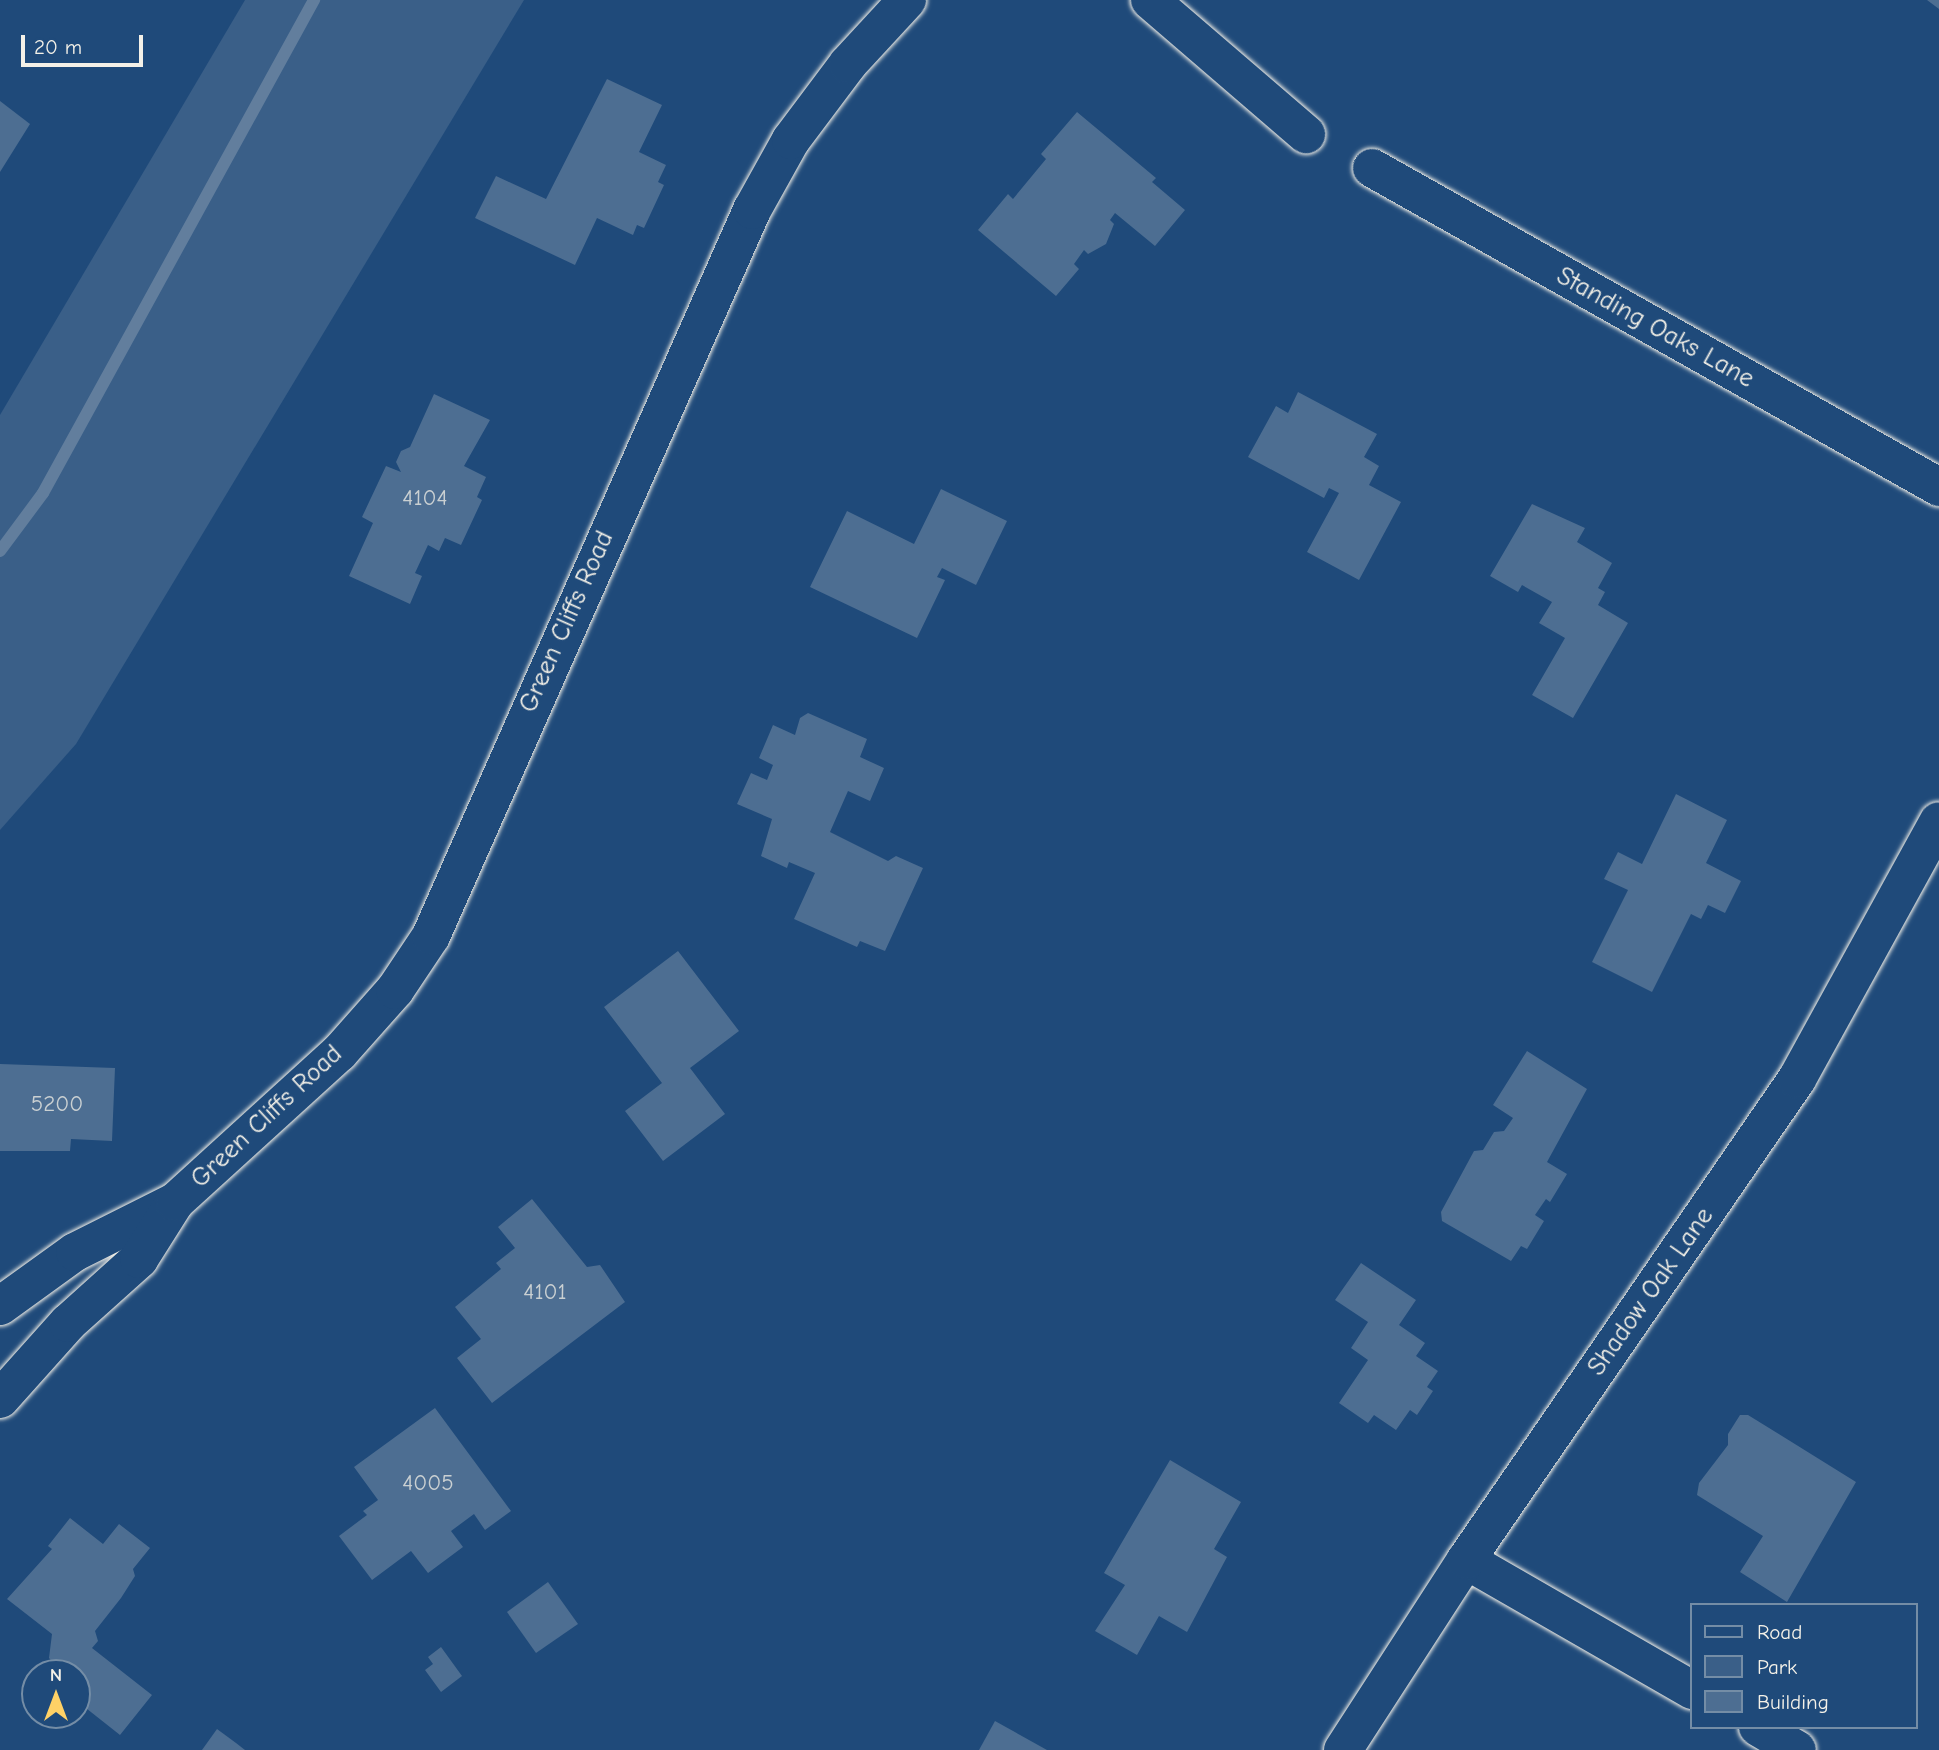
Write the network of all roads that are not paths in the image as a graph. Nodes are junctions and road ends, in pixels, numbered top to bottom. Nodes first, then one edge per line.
1 (907, 0) edge
2 (1150, 0) edge
3 (1306, 134) dead end
4 (1372, 168) dead end
5 (1939, 487) edge
6 (1939, 821) edge
7 (175, 1202) junction
8 (0, 1306) edge
9 (0, 1399) edge
10 (1466, 1560) junction
11 (1690, 1689) edge
12 (1761, 1729) edge
13 (1343, 1750) edge
14 (1797, 1750) edge

1 - 7 street, Green Cliffs Road
2 - 3 street
4 - 5 street, Standing Oaks Lane
6 - 10 street, Shadow Oak Lane
7 - 8 street, Green Cliffs Road
7 - 9 street, Green Cliffs Road
10 - 11 street
10 - 13 street, Shadow Oak Lane
12 - 14 street

